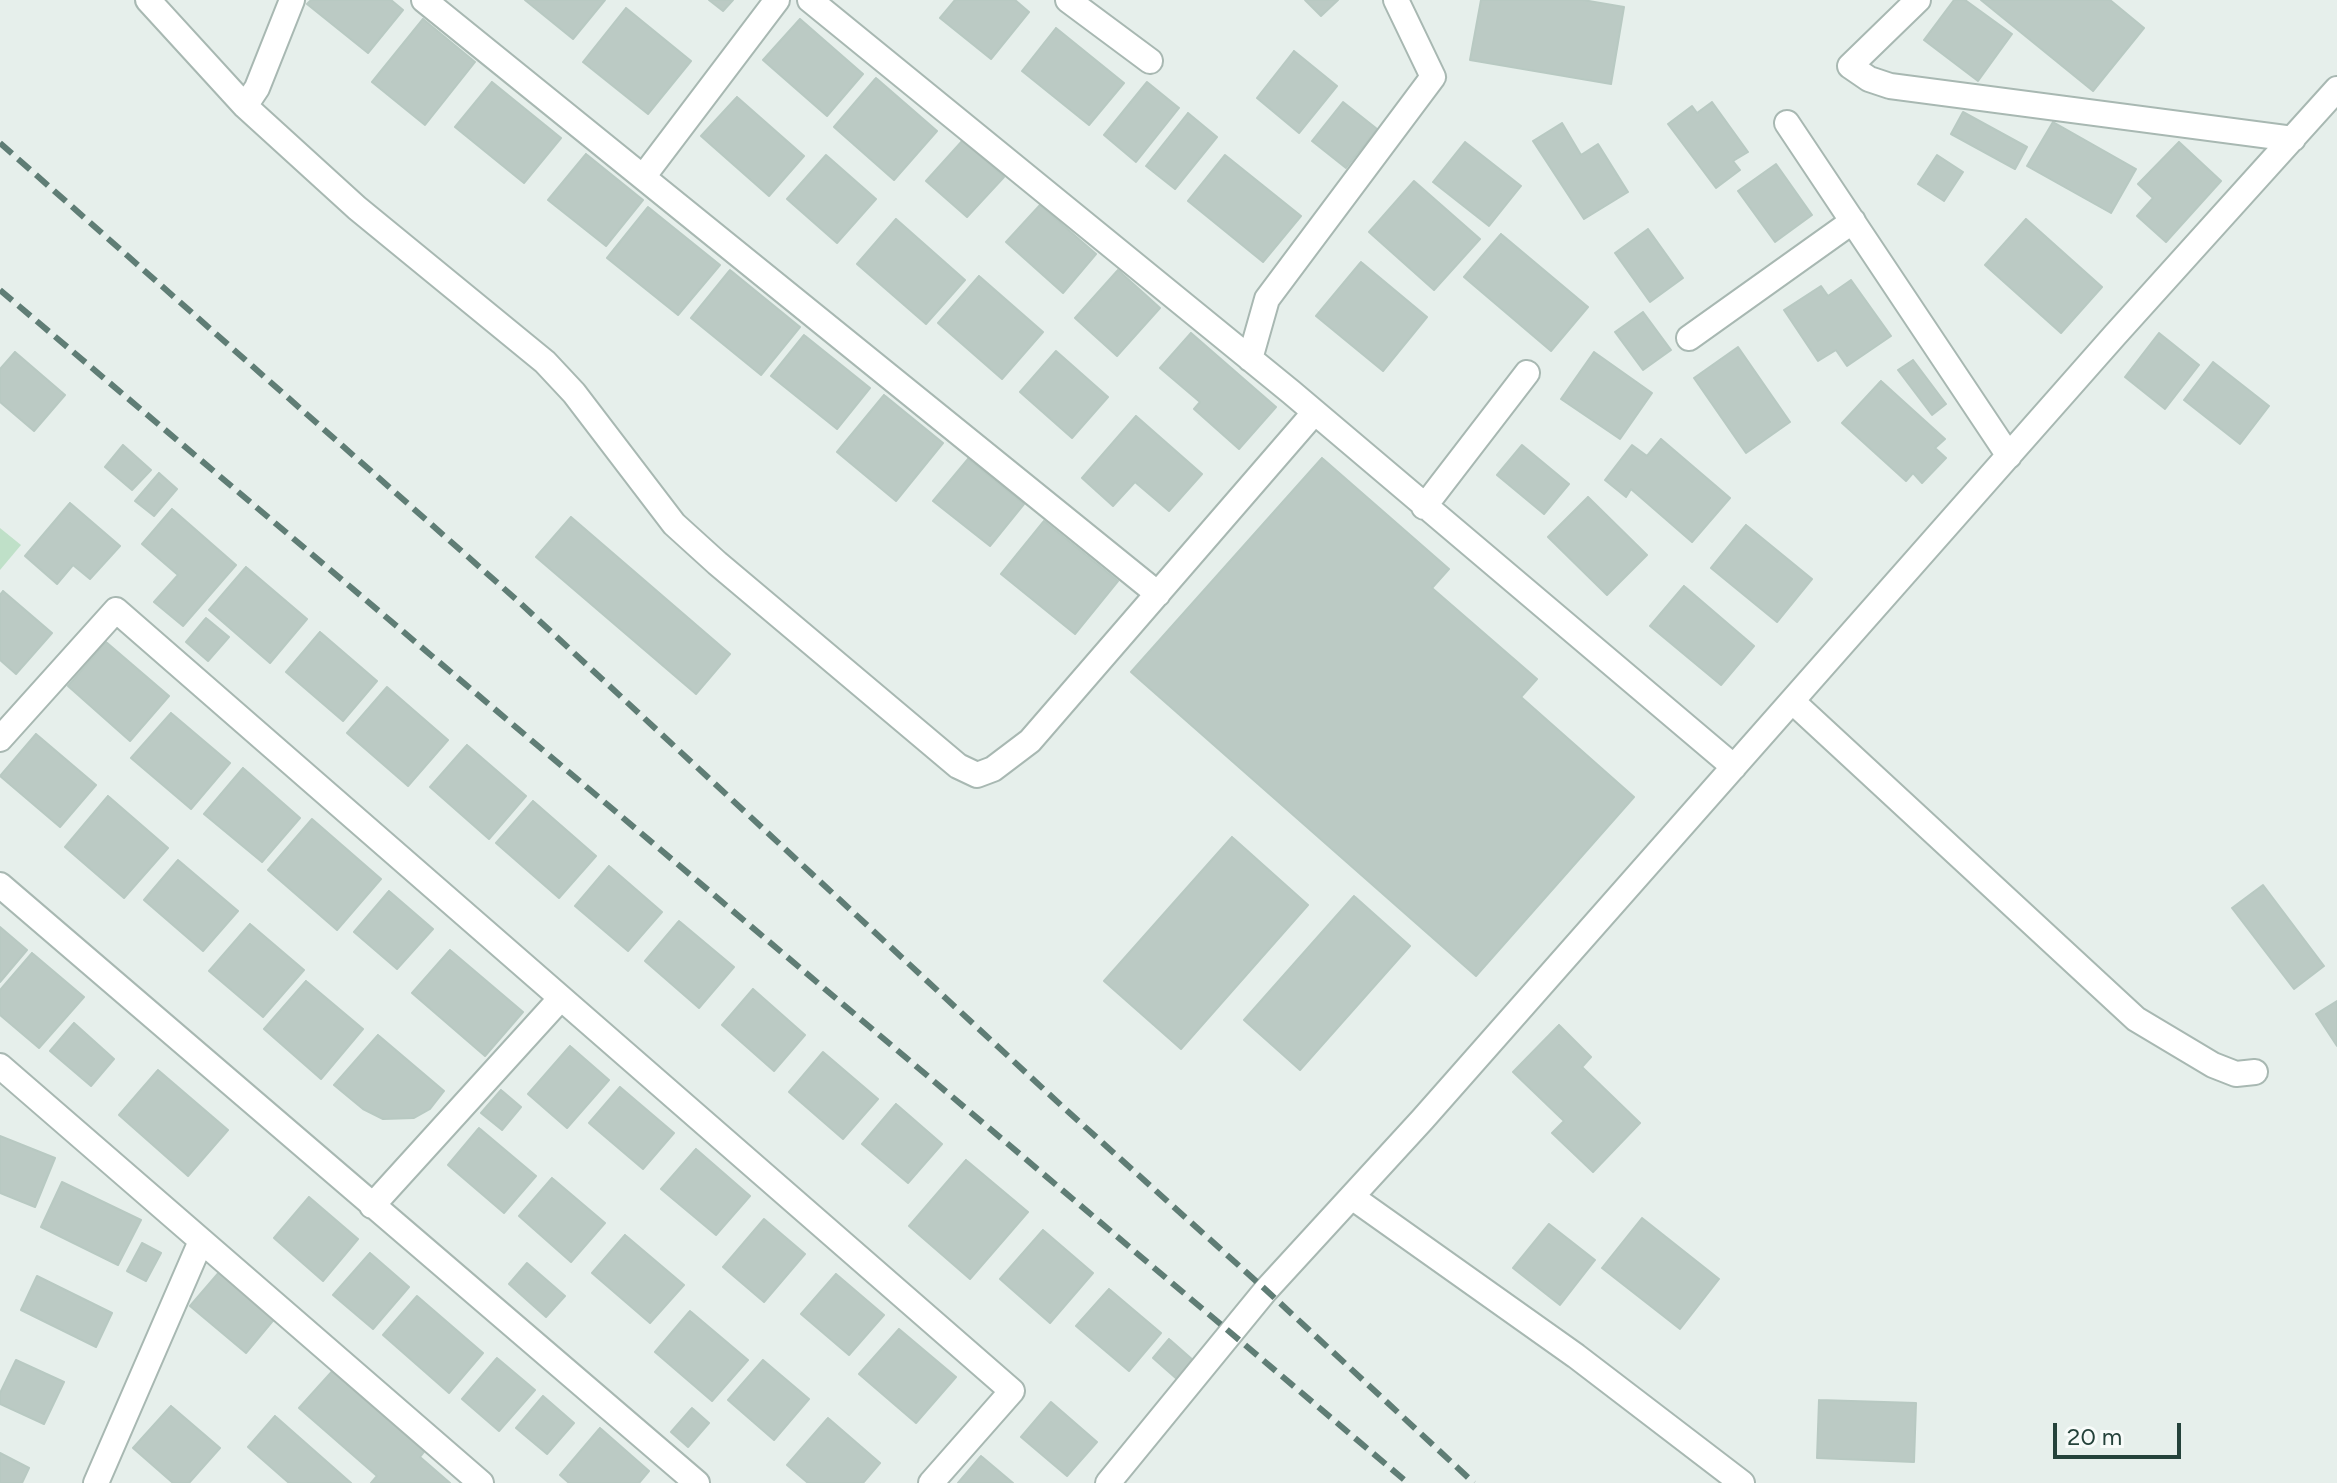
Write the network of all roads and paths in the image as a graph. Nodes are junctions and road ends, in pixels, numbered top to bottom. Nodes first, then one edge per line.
1 (148, 0) edge
2 (292, 0) edge
3 (424, 0) edge
4 (777, 0) edge
5 (810, 0) edge
6 (1068, 0) edge
7 (1396, 0) edge
8 (1918, 0) edge
9 (1150, 61) dead end
10 (2337, 89) edge
11 (245, 106) junction
12 (1787, 123) dead end
13 (2293, 139) junction
14 (643, 177) junction
15 (1853, 221) junction
16 (1689, 338) dead end
17 (1250, 359) junction
18 (1527, 373) dead end
19 (1314, 413) junction
20 (2009, 456) junction
21 (1424, 507) junction
22 (1158, 594) junction
23 (1792, 701) junction
24 (0, 739) edge
25 (1734, 767) junction
26 (0, 885) edge
27 (561, 998) junction
28 (0, 1066) edge
29 (2255, 1072) dead end
30 (1352, 1197) junction
31 (372, 1206) junction
32 (201, 1241) junction
33 (96, 1483) edge
34 (481, 1483) edge
35 (697, 1483) edge
36 (931, 1483) edge
37 (1108, 1483) edge
38 (1742, 1483) edge

1 - 11 street
2 - 11 street
3 - 14 street
4 - 14 street
5 - 17 street
6 - 9 street
7 - 17 street
8 - 13 street
10 - 13 street
11 - 22 street
12 - 15 street
13 - 20 street
14 - 22 street
15 - 16 street
15 - 20 street
17 - 19 street
18 - 21 street
19 - 21 street
19 - 22 street
20 - 23 street
21 - 25 street
23 - 25 street
23 - 29 street
24 - 27 street
25 - 30 street
26 - 31 street
27 - 31 street
27 - 36 street
28 - 32 street
30 - 37 street
30 - 38 street
31 - 35 street
32 - 33 street
32 - 34 street

